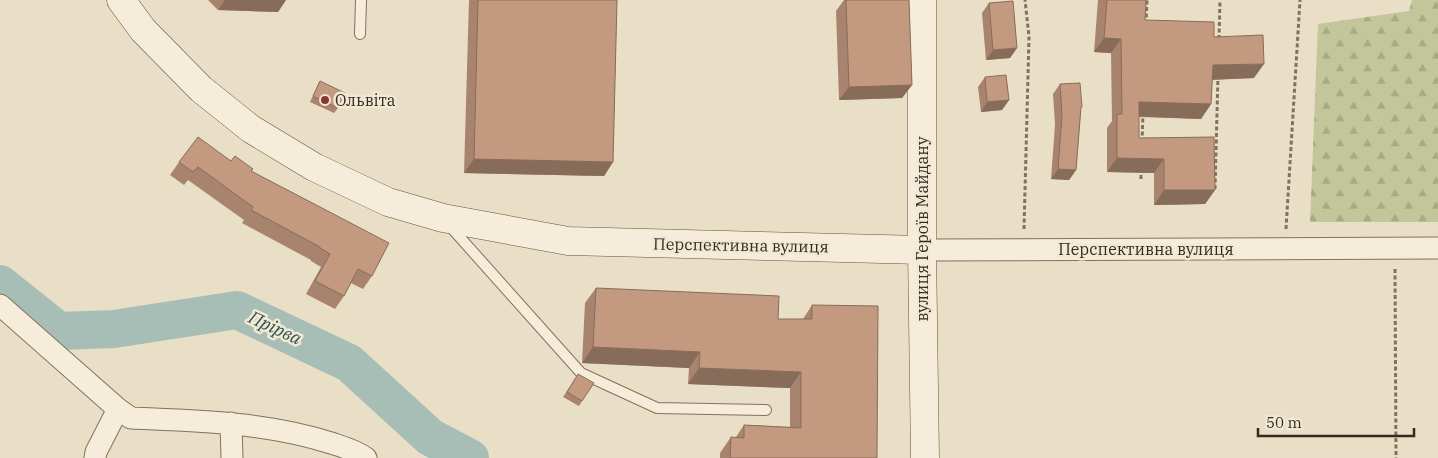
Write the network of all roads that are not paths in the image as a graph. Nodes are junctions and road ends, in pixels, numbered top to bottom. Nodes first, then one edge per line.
1 (121, 0) edge
2 (361, 0) edge
3 (922, 0) edge
4 (360, 34) dead end
5 (443, 218) junction
6 (1438, 248) edge
7 (922, 250) junction
8 (0, 305) edge
9 (118, 409) junction
10 (766, 410) dead end
11 (231, 423) junction
12 (95, 458) edge
13 (232, 458) edge
14 (366, 458) edge
15 (925, 458) edge

1 - 5 street, Перспективна вулиця
2 - 4 lane
3 - 7 street, вулиця Героїв Майдану
5 - 7 street, Перспективна вулиця
5 - 10 lane
6 - 7 street, Перспективна вулиця
7 - 15 street, вулиця Героїв Майдану
8 - 9 street
9 - 11 street
9 - 12 street
11 - 13 street
11 - 14 street

